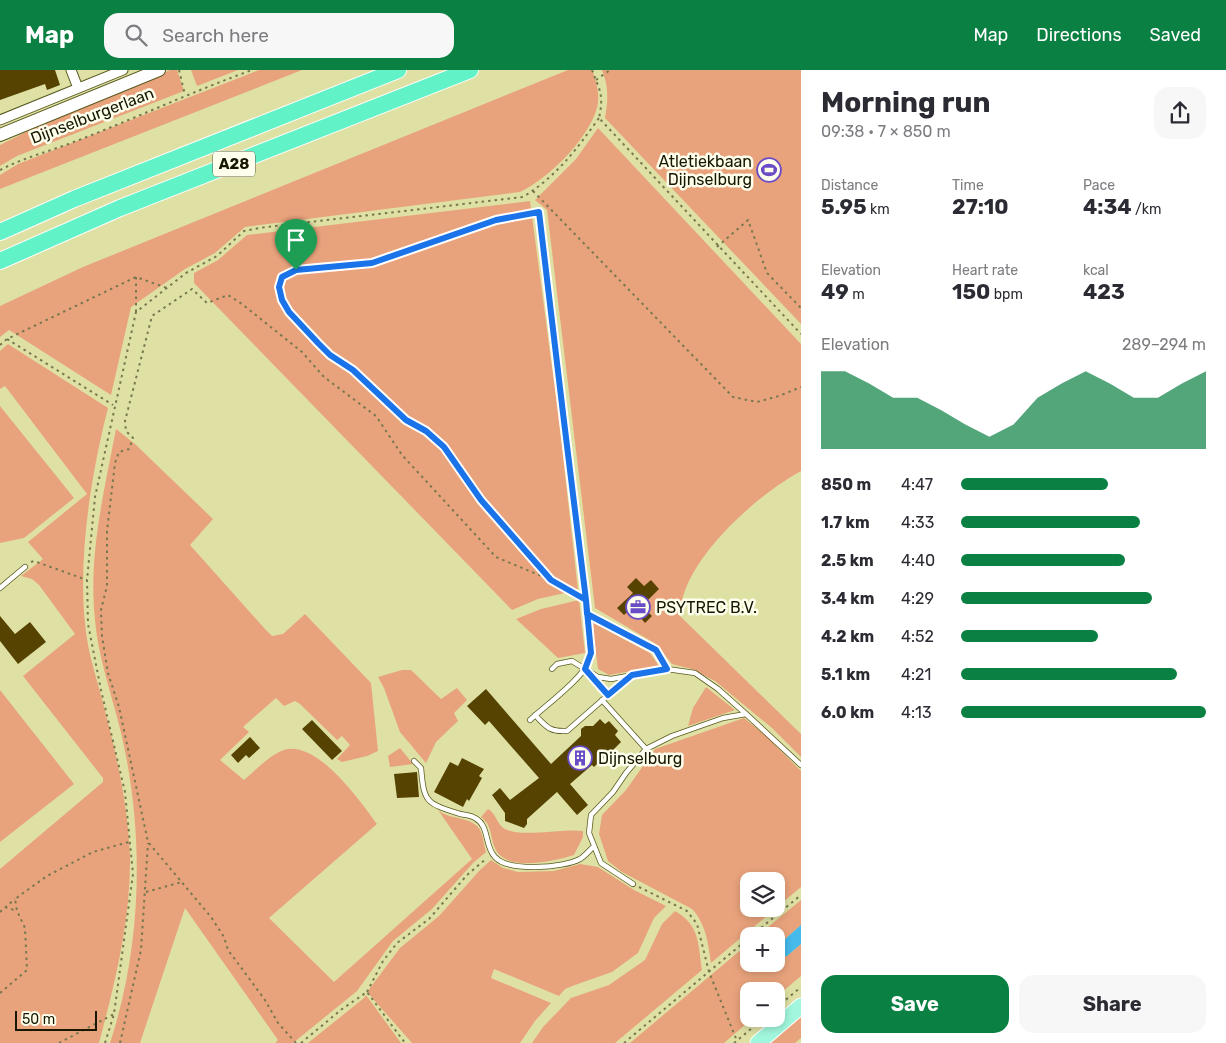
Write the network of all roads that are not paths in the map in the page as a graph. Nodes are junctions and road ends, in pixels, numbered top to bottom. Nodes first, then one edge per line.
1 (71, 70) edge
2 (123, 70) edge
3 (159, 70) edge
4 (398, 70) edge
5 (470, 70) edge
6 (78, 88) junction
7 (0, 120) edge
8 (0, 135) edge
9 (0, 232) edge
10 (0, 261) edge
11 (25, 567) road end
12 (0, 588) edge
13 (552, 669) dead end
14 (585, 669) junction
15 (667, 669) junction
16 (632, 675) junction
17 (608, 695) junction
18 (602, 700) junction
19 (746, 714) junction
20 (535, 716) junction
21 (530, 720) dead end
22 (646, 749) junction
23 (414, 761) dead end
24 (801, 765) edge
25 (594, 846) junction
26 (633, 884) road end
27 (801, 1006) edge
28 (758, 1043) edge

1 - 6 street
2 - 6 street, Dijnselburgerlaan
3 - 8 main road, Dijnselburgerlaan
4 - 9 highway, A28
5 - 10 highway, A28
6 - 7 street, Dijnselburgerlaan
11 - 12 lane
13 - 14 lane
14 - 15 lane
14 - 16 lane
14 - 17 lane
14 - 20 lane
15 - 16 lane
15 - 19 lane
16 - 17 lane
17 - 18 lane
18 - 20 lane
18 - 22 lane
19 - 22 lane
19 - 24 lane
20 - 21 lane
22 - 25 lane
23 - 25 lane
25 - 26 lane
27 - 28 main road

